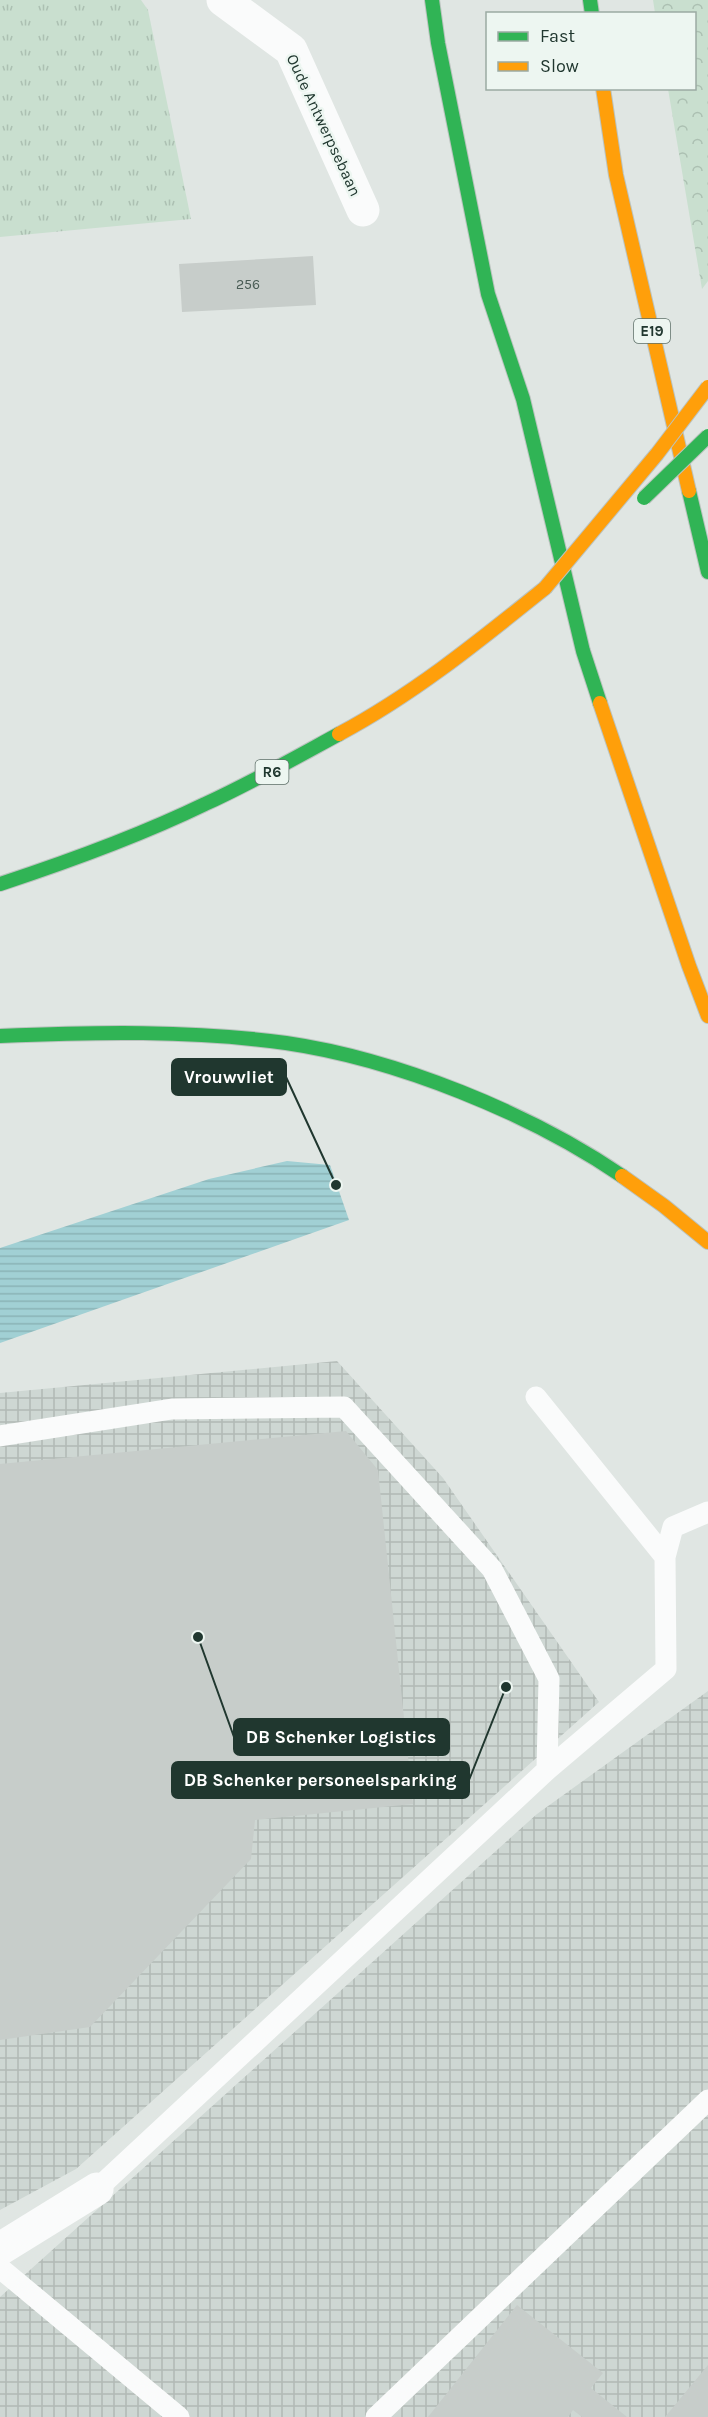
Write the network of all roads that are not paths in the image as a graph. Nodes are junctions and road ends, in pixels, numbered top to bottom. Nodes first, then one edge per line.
1 (223, 0) edge
2 (432, 0) edge
3 (603, 90) edge
4 (363, 210) dead end
5 (708, 387) edge
6 (708, 436) edge
7 (708, 572) edge
8 (545, 588) junction
9 (0, 884) edge
10 (708, 1016) edge
11 (0, 1036) edge
12 (708, 1242) edge
13 (536, 1397) dead end
14 (0, 1436) edge
15 (708, 1512) edge
16 (665, 1557) junction
17 (547, 1770) junction
18 (708, 2100) edge
19 (97, 2189) joint
20 (0, 2249) edge
21 (0, 2268) edge
22 (179, 2417) edge
23 (376, 2417) edge

1 - 4 street, Oude Antwerpsebaan
2 - 10 highway
3 - 7 highway, E19
5 - 8 highway, bridge
6 - 8 highway, bridge
8 - 9 highway, R6
11 - 12 highway
13 - 16 lane
14 - 17 lane
15 - 16 lane
16 - 17 lane
17 - 19 lane
18 - 23 lane
19 - 20 street
21 - 22 lane

